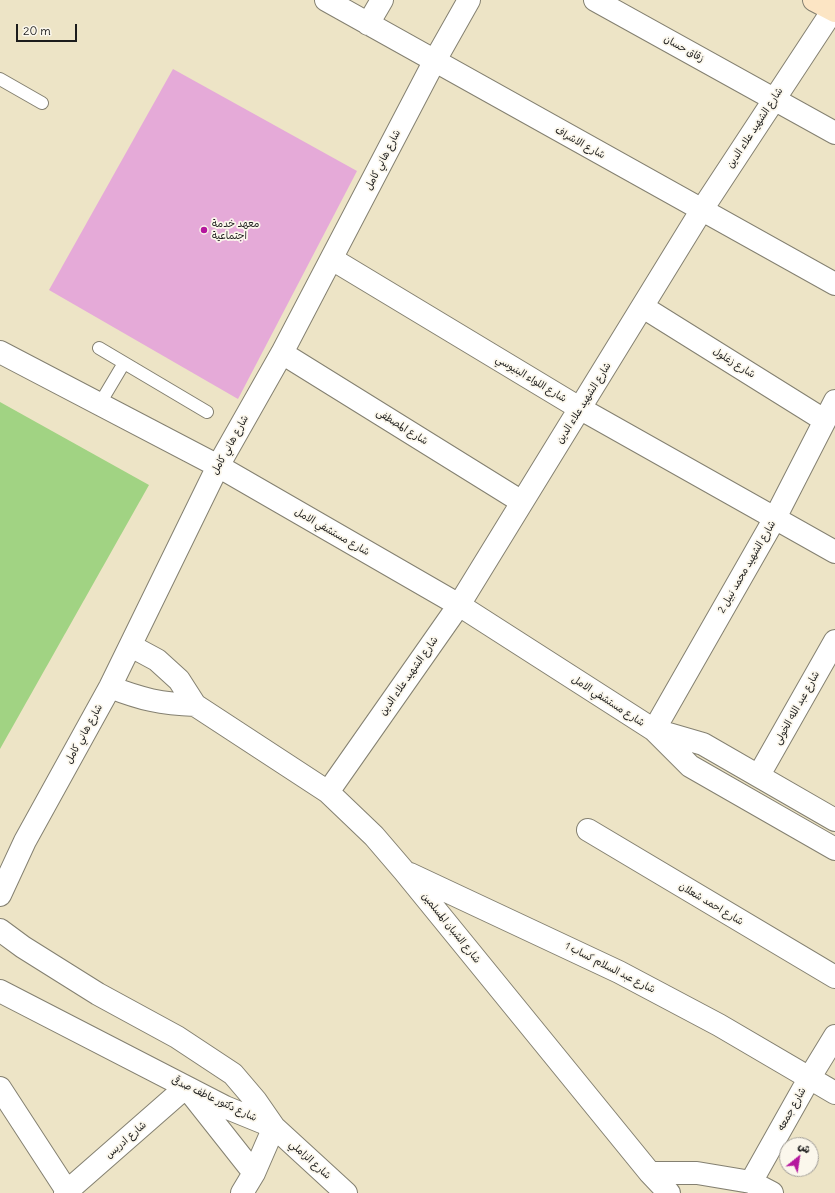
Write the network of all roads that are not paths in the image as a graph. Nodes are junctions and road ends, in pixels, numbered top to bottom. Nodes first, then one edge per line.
1 (326, 0) edge
2 (382, 0) edge
3 (469, 0) edge
4 (595, 0) edge
5 (814, 0) edge
6 (834, 10) edge
7 (368, 24) junction
8 (434, 62) junction
9 (0, 78) edge
10 (774, 99) junction
11 (42, 103) dead end
12 (835, 133) edge
13 (701, 211) junction
14 (332, 259) junction
15 (835, 284) edge
16 (643, 307) junction
17 (99, 348) dead end
18 (0, 352) edge
19 (282, 353) junction
20 (124, 363) junction
21 (98, 405) junction
22 (581, 409) junction
23 (830, 411) edge
24 (207, 412) dead end
25 (218, 466) junction
26 (522, 502) junction
27 (775, 518) junction
28 (835, 552) edge
29 (459, 605) junction
30 (835, 641) edge
31 (131, 646) junction
32 (110, 687) junction
33 (195, 705) junction
34 (654, 730) junction
35 (759, 775) junction
36 (328, 792) junction
37 (835, 820) edge
38 (588, 830) dead end
39 (25, 841) junction
40 (835, 849) edge
41 (0, 862) edge
42 (404, 871) junction
43 (0, 895) edge
44 (0, 930) edge
45 (835, 978) edge
46 (0, 992) edge
47 (835, 1036) edge
48 (810, 1077) junction
49 (186, 1087) junction
50 (0, 1088) edge
51 (835, 1093) edge
52 (274, 1127) junction
53 (254, 1172) junction
54 (650, 1173) junction
55 (750, 1182) junction
56 (66, 1192) edge
57 (242, 1193) edge
58 (346, 1193) edge
59 (669, 1193) edge
60 (772, 1193) edge

1 - 7 street, شارع الاشراف
2 - 7 street
3 - 8 street, شارع هاني كامل
4 - 10 street, زقاق حسان
5 - 6 main road
6 - 10 street, شارع الشهيد علاء الدين
7 - 8 street, شارع الاشراف
8 - 13 street, شارع الاشراف
8 - 14 street, شارع هاني كامل
9 - 11 lane
10 - 12 street, زقاق حسان
10 - 13 street, شارع الشهيد علاء الدين
13 - 15 street, شارع الاشراف
13 - 16 street, شارع الشهيد علاء الدين
14 - 19 street, شارع هاني كامل
14 - 22 street, شارع اللواء البنيوسي
16 - 22 street, شارع الشهيد علاء الدين
16 - 23 street, شارع زغلول
17 - 20 lane
18 - 21 street, شارع مستشفي الامل
19 - 25 street, شارع هاني كامل
19 - 26 street, شارع المصطفى
20 - 21 lane
20 - 24 lane
21 - 25 street, شارع مستشفي الامل
22 - 26 street, شارع الشهيد علاء الدين
22 - 27 street, شارع اللواء البنيوسي
23 - 27 street, شارع الشهيد محمد نبيل 2
25 - 29 street, شارع مستشفي الامل
25 - 31 street, شارع هاني كامل
26 - 29 street, شارع الشهيد علاء الدين
27 - 28 street, شارع اللواء البنيوسي
27 - 34 street, شارع الشهيد محمد نبيل 2
29 - 34 street, شارع مستشفي الامل
29 - 36 street, شارع الشهيد علاء الدين
30 - 35 street, شارع عبد الله الخولى
31 - 32 street, شارع هاني كامل
31 - 33 street, شارع الشبان المسلمين
32 - 33 street
32 - 39 street, شارع هاني كامل
33 - 36 street, شارع الشبان المسلمين
34 - 35 street, شارع مستشفي الامل
34 - 40 street, شارع مستشفي الامل
35 - 37 street, شارع مستشفي الامل
36 - 42 street, شارع الشبان المسلمين
38 - 45 street, شارع احمد شعلان
39 - 41 street
39 - 43 street, شارع هاني كامل
42 - 48 street, شارع عبد السلام كساب 1
42 - 54 street, شارع الشبان المسلمين
44 - 52 street, شارع دكتور عاطف صدقى
46 - 49 street, شارع دكتور عاطف صدقى
47 - 48 street, شارع جمعه
48 - 51 street, شارع عبد السلام كساب 1
48 - 55 street, شارع جمعه
49 - 52 street, شارع دكتور عاطف صدقى
49 - 53 street
49 - 56 street, شارع ادريس
50 - 56 street
52 - 53 street
52 - 58 street, شارع الزاملي
53 - 57 street
54 - 55 street
54 - 59 street, شارع الشبان المسلمين
55 - 60 street

